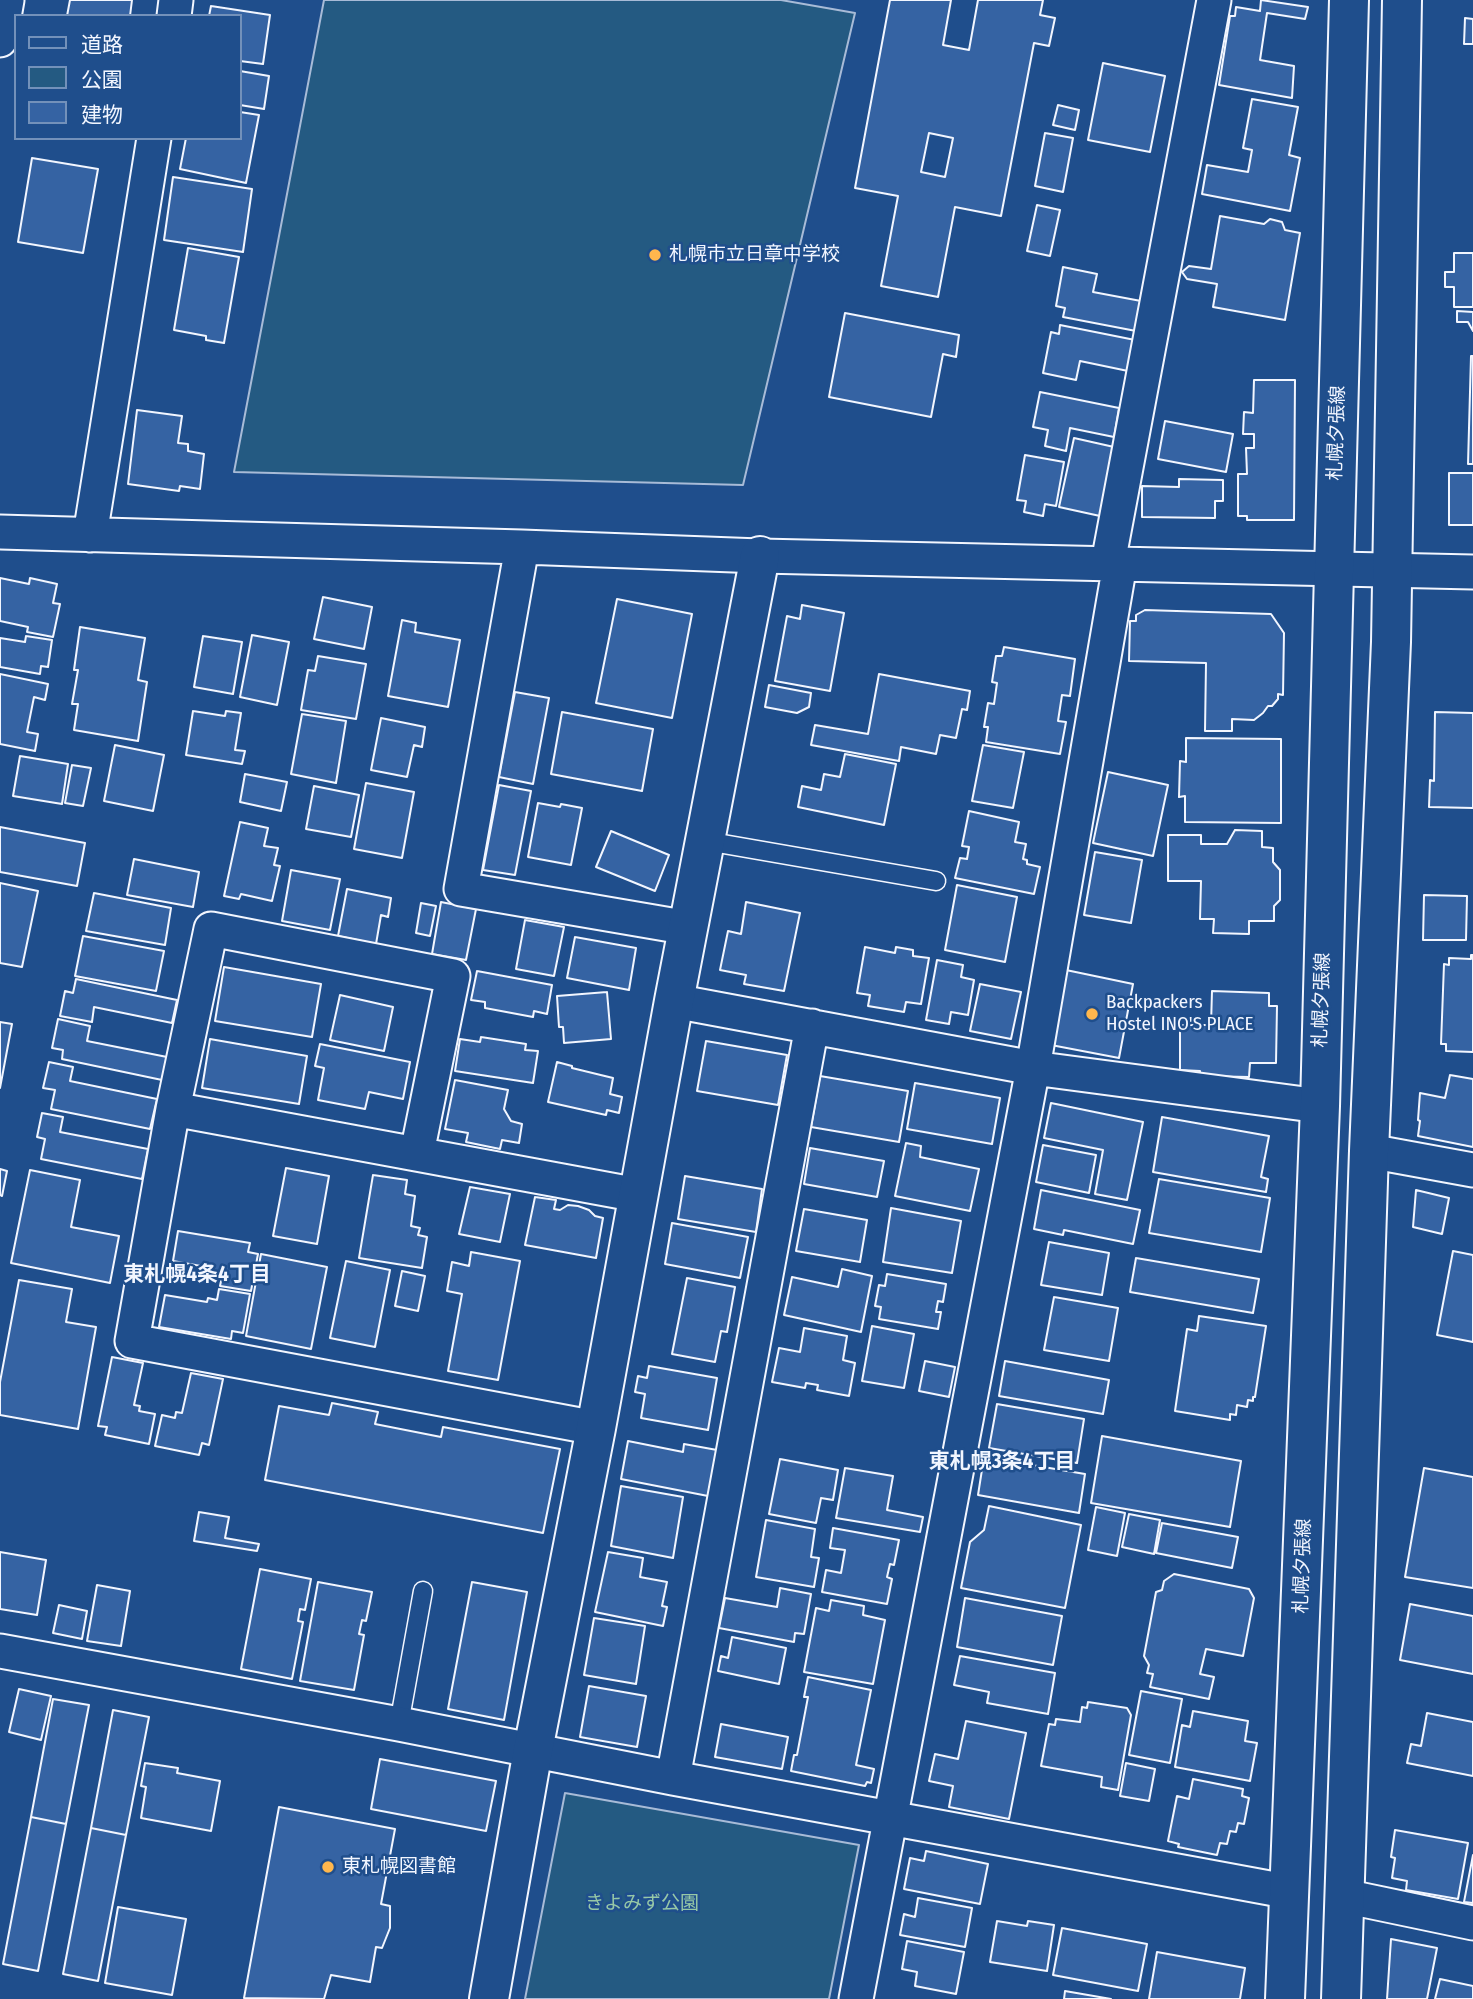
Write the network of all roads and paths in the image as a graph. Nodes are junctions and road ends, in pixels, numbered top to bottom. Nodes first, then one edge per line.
1 (7, 0) edge
2 (1214, 0) edge
3 (1349, 0) edge
4 (1402, 0) edge
5 (0, 40) edge
6 (154, 140) edge
7 (0, 532) edge
8 (90, 535) junction
9 (522, 547) junction
10 (760, 556) junction
11 (1114, 563) junction
12 (1333, 569) junction
13 (1392, 570) junction
14 (1473, 572) edge
15 (706, 841) junction
16 (936, 881) dead end
17 (689, 928) junction
18 (674, 1001) junction
19 (811, 1026) junction
20 (1033, 1068) junction
21 (1320, 1106) junction
22 (173, 1109) junction
23 (1369, 1151) junction
24 (417, 1153) junction
25 (1473, 1170) edge
26 (638, 1195) junction
27 (596, 1428) junction
28 (423, 1591) dead end
29 (0, 1651) edge
30 (399, 1724) junction
31 (533, 1750) junction
32 (673, 1778) junction
33 (891, 1818) junction
34 (1291, 1892) junction
35 (1344, 1896) junction
36 (1473, 1923) edge
37 (489, 1999) edge
38 (856, 1999) edge
39 (1285, 1999) edge
40 (1340, 1999) edge

1 - 5 street
2 - 11 street
3 - 12 main road, 札幌夕張線
4 - 13 main road
6 - 8 street
7 - 8 street
8 - 9 street
9 - 10 street
9 - 17 street
10 - 11 street
10 - 15 main road
11 - 12 street
11 - 20 street
12 - 13 street
12 - 21 main road, 札幌夕張線
13 - 14 street
13 - 23 main road
15 - 16 lane
15 - 17 main road
17 - 18 main road
18 - 19 street
18 - 26 main road
19 - 20 street
19 - 32 street
20 - 21 street
20 - 33 street
21 - 34 main road, 札幌夕張線
22 - 24 street
22 - 24 street
22 - 27 street
23 - 25 street
23 - 35 main road
24 - 26 street
26 - 27 main road
27 - 31 main road
28 - 30 lane
29 - 30 street
30 - 31 street
31 - 32 street
31 - 37 main road
32 - 33 street
33 - 34 street
33 - 38 street
34 - 39 main road, 札幌夕張線
35 - 36 street
35 - 40 main road

